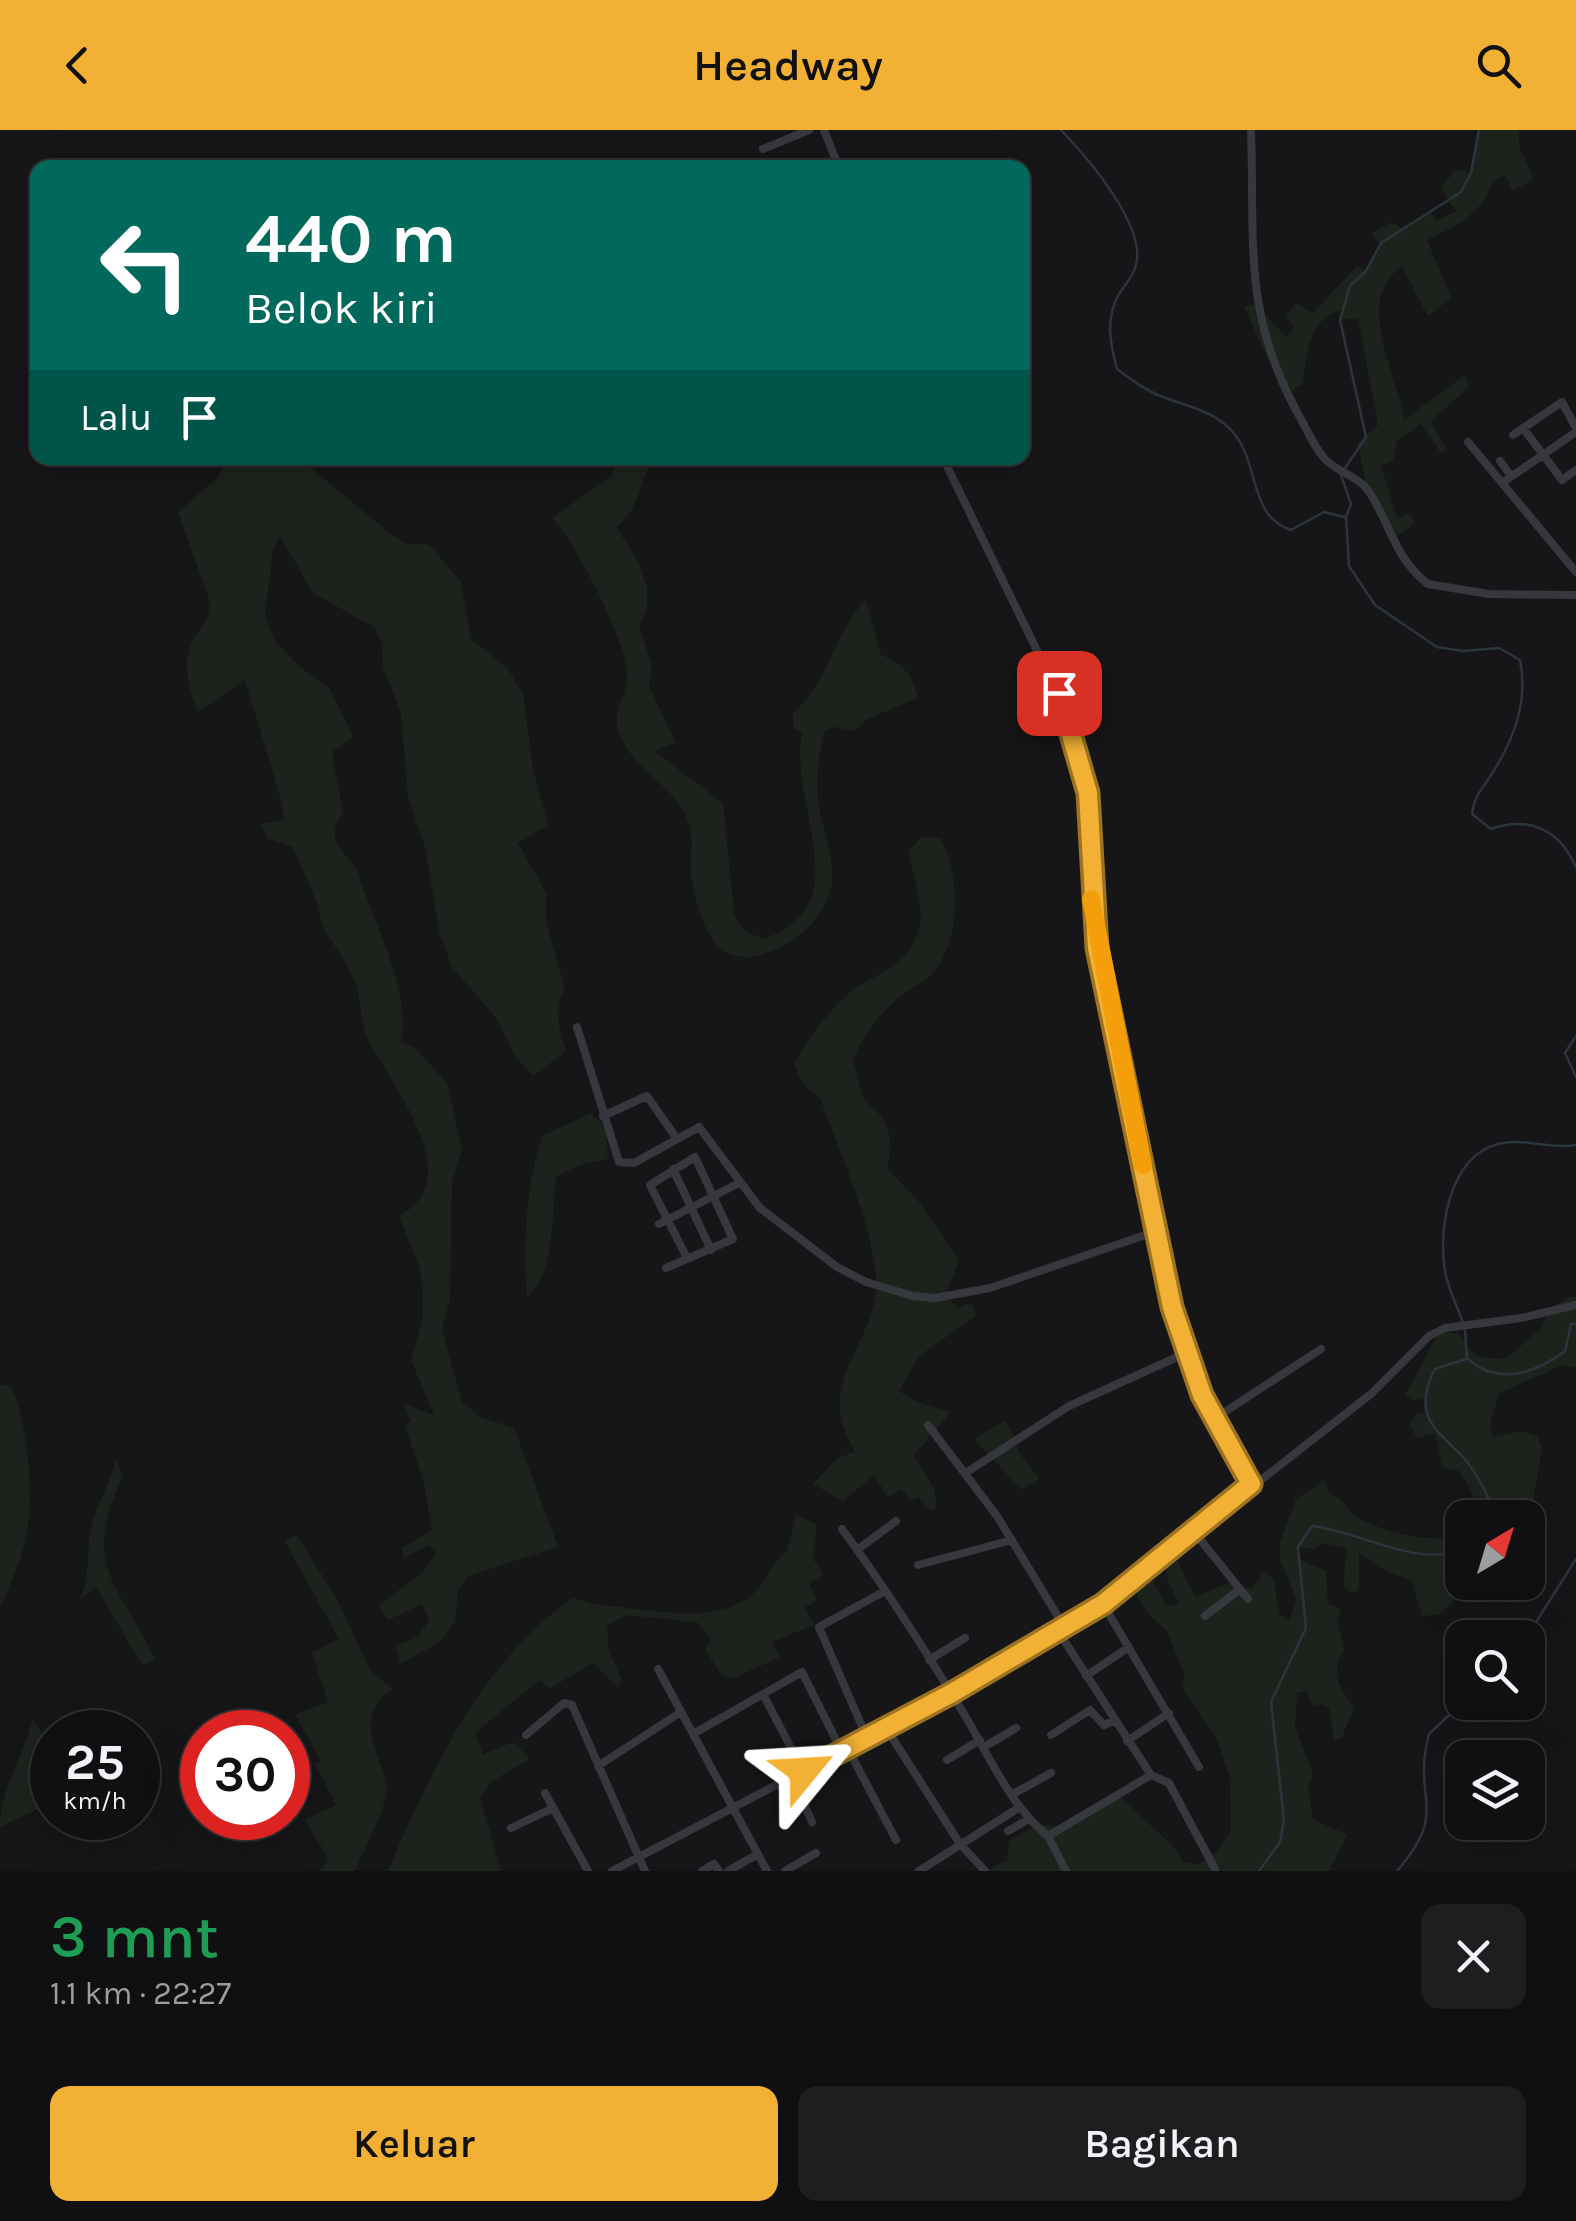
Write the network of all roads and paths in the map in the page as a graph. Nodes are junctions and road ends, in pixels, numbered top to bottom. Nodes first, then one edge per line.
1 (809, 130) edge
2 (824, 130) edge
3 (1251, 130) edge
4 (763, 149) dead end
5 (833, 160) edge
6 (1523, 428) junction
7 (1576, 430) edge
8 (1513, 435) dead end
9 (1468, 442) dead end
10 (1542, 454) junction
11 (1500, 462) dead end
12 (947, 465) edge
13 (1576, 470) edge
14 (1511, 476) junction
15 (1502, 483) junction
16 (1576, 572) edge
17 (1576, 595) edge
18 (577, 1026) dead end
19 (603, 1116) junction
20 (675, 1136) junction
21 (673, 1169) junction
22 (739, 1183) junction
23 (714, 1195) junction
24 (691, 1207) junction
25 (664, 1221) junction
26 (1157, 1231) junction
27 (711, 1250) junction
28 (686, 1258) junction
29 (666, 1268) dead end
30 (1576, 1305) edge
31 (1321, 1348) dead end
32 (1186, 1353) junction
33 (1214, 1419) junction
34 (928, 1425) dead end
35 (967, 1472) junction
36 (1251, 1484) junction
37 (896, 1521) dead end
38 (842, 1529) dead end
39 (1194, 1532) junction
40 (1012, 1540) junction
41 (857, 1550) junction
42 (918, 1565) dead end
43 (1240, 1589) junction
44 (886, 1591) junction
45 (1248, 1599) dead end
46 (1103, 1604) junction
47 (1205, 1616) dead end
48 (1062, 1630) junction
49 (965, 1638) dead end
50 (1129, 1648) junction
51 (928, 1660) junction
52 (658, 1669) dead end
53 (1086, 1676) junction
54 (952, 1693) junction
55 (762, 1694) junction
56 (680, 1712) junction
57 (1169, 1714) junction
58 (1114, 1721) junction
59 (886, 1728) junction
60 (1016, 1728) dead end
61 (693, 1734) junction
62 (526, 1735) dead end
63 (1050, 1735) dead end
64 (867, 1738) junction
65 (1127, 1741) junction
66 (982, 1743) junction
67 (845, 1750) junction
68 (947, 1760) dead end
69 (598, 1766) junction
70 (1199, 1767) dead end
71 (804, 1771) junction
72 (1051, 1773) dead end
73 (1152, 1775) junction
74 (792, 1777) junction
75 (546, 1793) dead end
76 (1013, 1794) junction
77 (1020, 1806) junction
78 (732, 1807) junction
79 (554, 1808) junction
80 (1030, 1819) junction
81 (812, 1822) dead end
82 (511, 1828) dead end
83 (1008, 1831) dead end
84 (1048, 1836) junction
85 (896, 1840) dead end
86 (960, 1844) junction
87 (816, 1853) dead end
88 (758, 1854) junction
89 (638, 1856) junction
90 (1216, 1869) edge
91 (588, 1871) edge
92 (612, 1871) edge
93 (645, 1871) edge
94 (702, 1871) edge
95 (719, 1871) edge
96 (728, 1871) edge
97 (767, 1871) edge
98 (785, 1871) edge
99 (919, 1871) edge
100 (985, 1871) edge
101 (1066, 1871) edge

1 - 4 street
2 - 5 street
3 - 17 street
6 - 7 street
6 - 8 street
6 - 10 street
7 - 10 street
9 - 15 street
10 - 13 street
10 - 14 street
11 - 14 street
12 - 26 street
14 - 15 street
15 - 16 street
18 - 19 street
19 - 20 street
19 - 20 street
20 - 22 street
21 - 23 street
21 - 24 street
21 - 25 street
22 - 23 street
22 - 26 street
23 - 24 street
23 - 27 street
24 - 25 street
24 - 27 street
25 - 28 street
26 - 32 street
27 - 28 street
28 - 29 street
30 - 36 street
31 - 33 street
32 - 33 street
32 - 35 street
33 - 36 street
34 - 35 street
35 - 40 street
36 - 39 street
37 - 41 street
38 - 41 street
39 - 43 street
39 - 46 street
40 - 42 street
40 - 48 street
41 - 44 street
43 - 45 street
43 - 47 street
44 - 51 street
44 - 64 street
46 - 48 street
46 - 50 street
48 - 53 street
48 - 54 street
49 - 51 street
50 - 53 street
50 - 57 street
51 - 54 street
52 - 56 street
53 - 58 street
54 - 59 street
54 - 66 street
55 - 61 street
55 - 67 street
55 - 71 street
56 - 61 street
56 - 69 street
57 - 65 street
57 - 70 street
58 - 63 street
58 - 65 street
59 - 64 street
59 - 86 street
60 - 66 street
61 - 78 street
62 - 69 street
64 - 67 street
65 - 73 street
66 - 68 street
66 - 76 street
67 - 71 street
67 - 85 street
69 - 89 street
71 - 74 street
72 - 76 street
73 - 84 street
73 - 90 street
74 - 78 street
74 - 81 street
75 - 79 street
76 - 77 street
77 - 80 street
77 - 86 street
78 - 88 street
78 - 89 street
79 - 82 street
79 - 91 street
80 - 83 street
80 - 84 street
84 - 101 street
86 - 99 street
86 - 100 street
87 - 98 street
88 - 96 street
88 - 97 street
89 - 92 street
89 - 93 street
94 - 95 street

